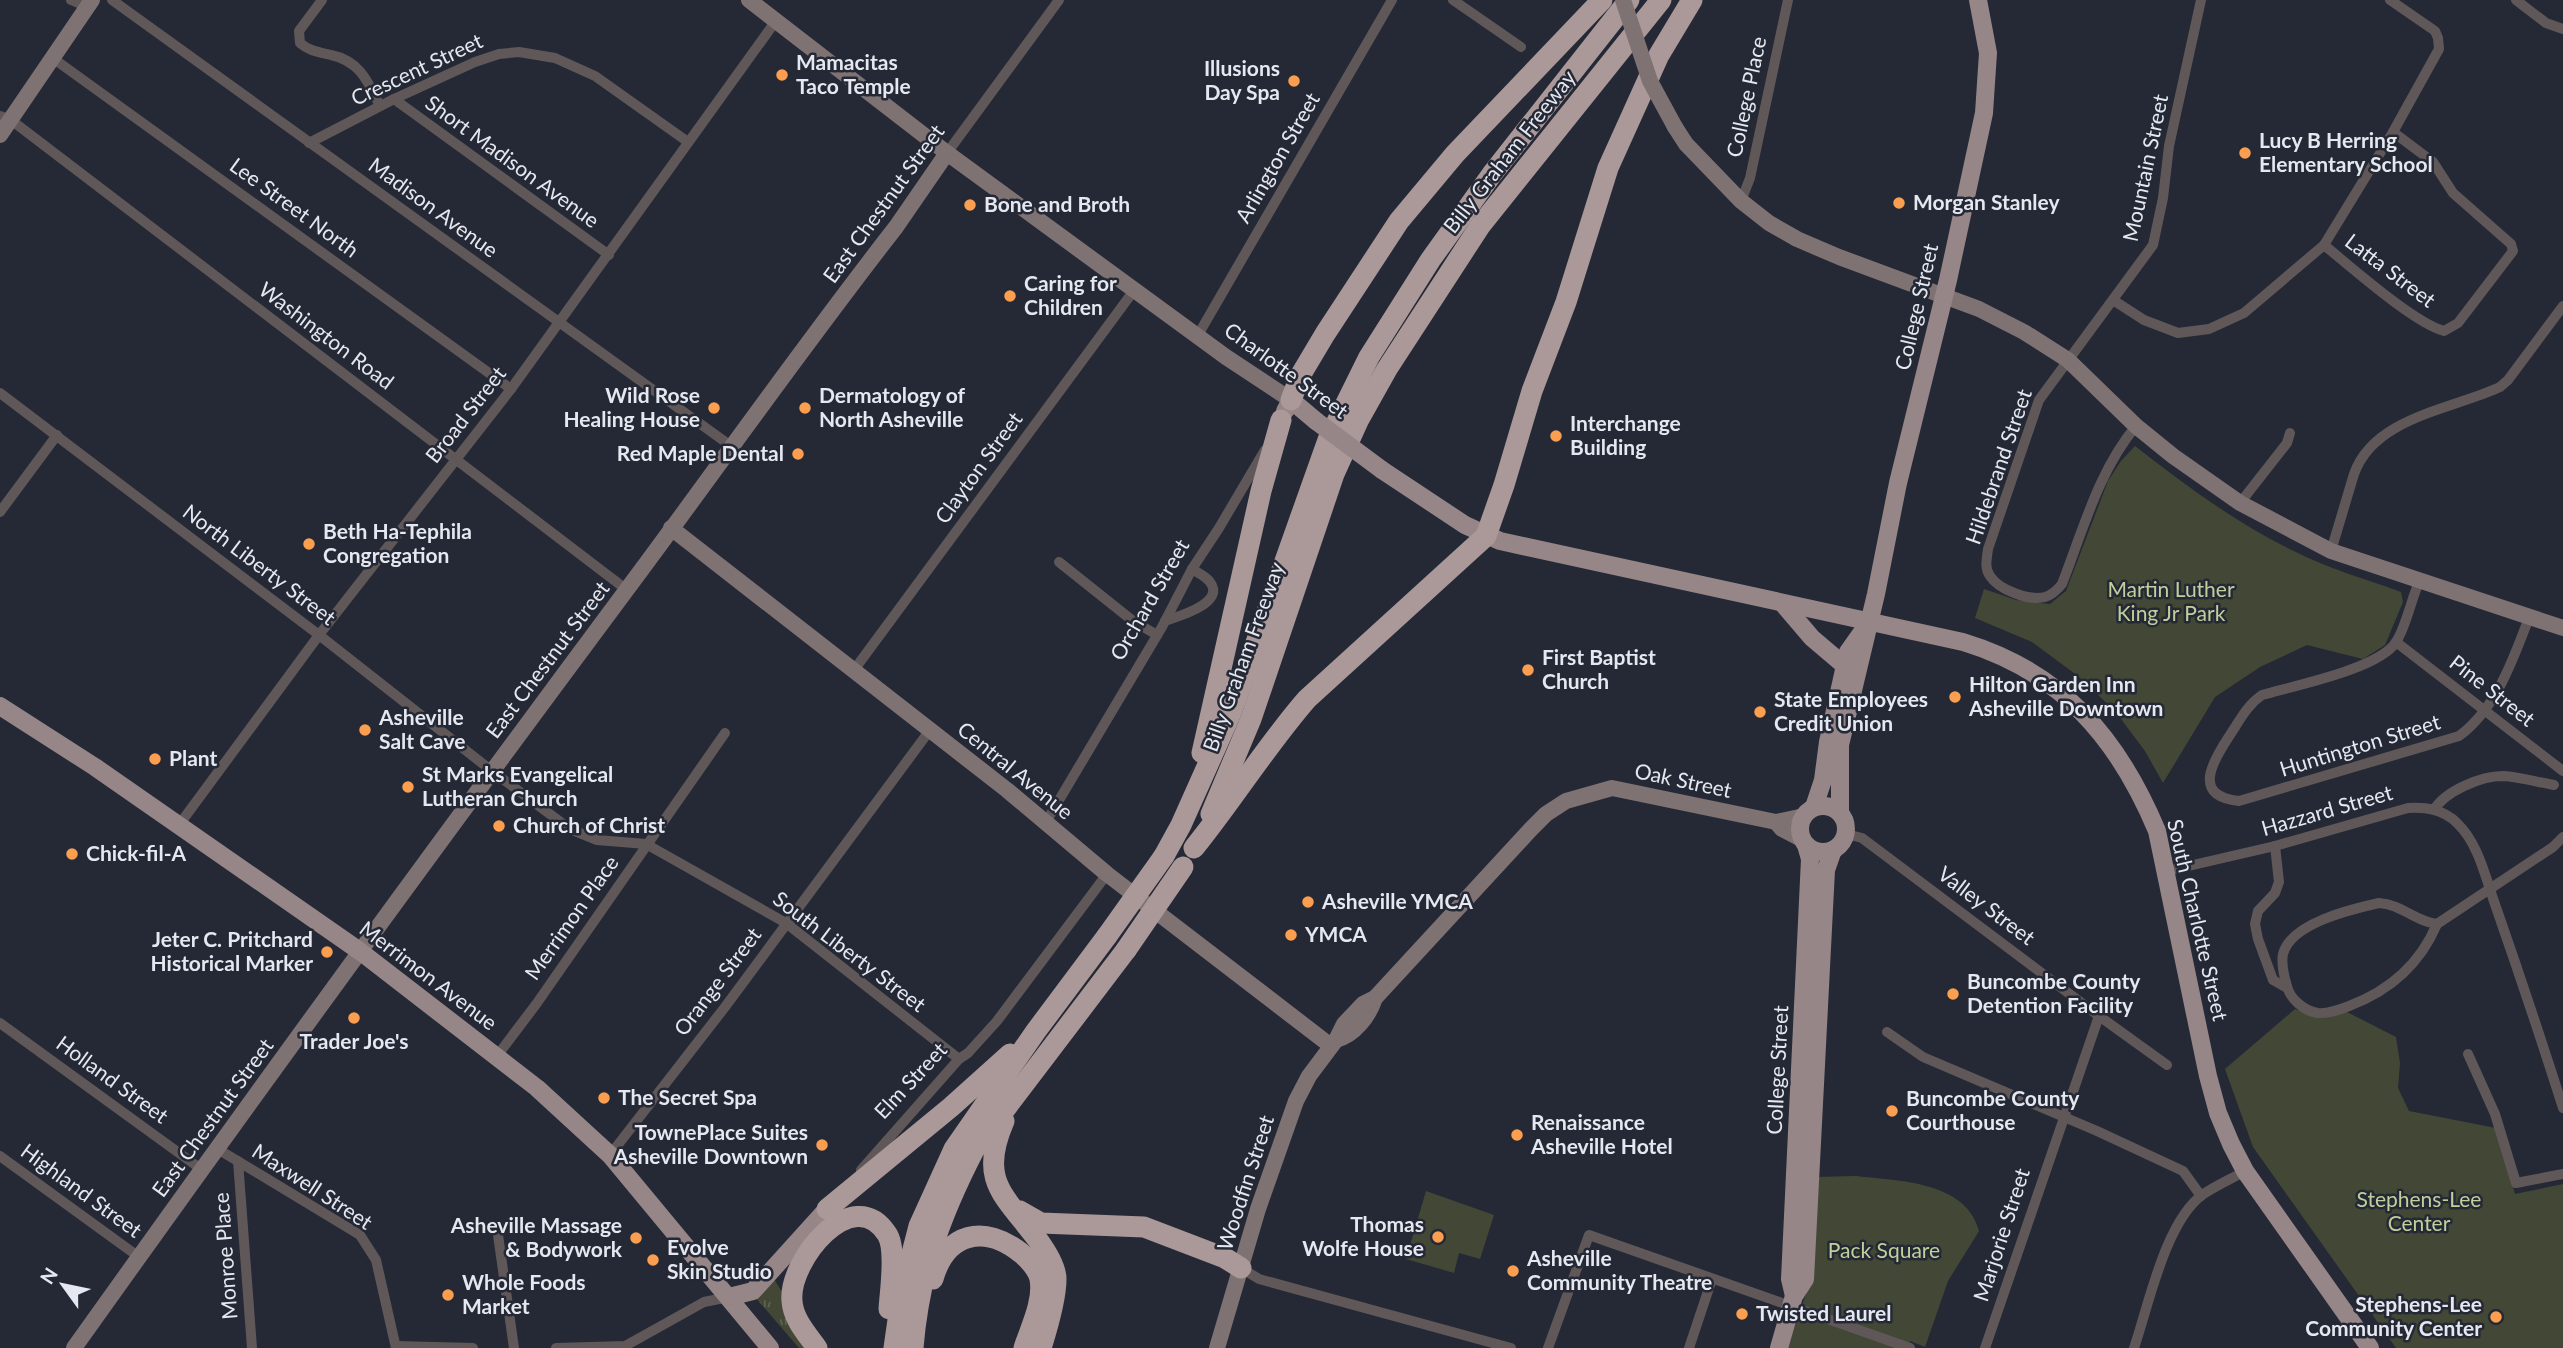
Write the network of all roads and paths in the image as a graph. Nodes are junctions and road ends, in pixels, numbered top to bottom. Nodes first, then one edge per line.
1 (71, 0) edge
2 (112, 0) edge
3 (322, 0) edge
4 (749, 0) edge
5 (1059, 0) edge
6 (1392, 0) edge
7 (1453, 0) edge
8 (1602, 0) edge
9 (1623, 0) edge
10 (1629, 0) edge
11 (1661, 0) edge
12 (1692, 0) edge
13 (1788, 0) edge
14 (1978, 0) edge
15 (2199, 0) edge
16 (2390, 0) edge
17 (2516, 0) edge
18 (90, 3) edge
19 (775, 22) junction
20 (2563, 29) edge
21 (1521, 47) dead end
22 (54, 60) junction
23 (394, 99) junction
24 (380, 106) junction
25 (5, 118) edge
26 (2393, 132) junction
27 (0, 135) edge
28 (688, 142) junction
29 (309, 143) junction
30 (947, 153) junction
31 (1741, 201) junction
32 (2324, 245) junction
33 (609, 254) junction
34 (1135, 289) junction
35 (1944, 296) junction
36 (2113, 300) junction
37 (2563, 306) edge
38 (560, 322) junction
39 (1198, 335) junction
40 (2068, 360) junction
41 (511, 388) junction
42 (0, 393) edge
43 (1291, 400) junction
44 (1281, 420) junction
45 (2136, 426) junction
46 (2290, 433) dead end
47 (57, 435) junction
48 (732, 446) junction
49 (456, 459) junction
50 (2239, 503) junction
51 (0, 512) edge
52 (671, 528) junction
53 (1486, 536) junction
54 (2331, 551) junction
55 (1059, 562) dead end
56 (1192, 569) junction
57 (2419, 582) junction
58 (627, 590) junction
59 (1783, 604) junction
60 (2530, 615) junction
61 (1166, 621) junction
62 (1869, 622) junction
63 (2563, 628) edge
64 (319, 635) junction
65 (1157, 635) junction
66 (2396, 642) junction
67 (1844, 666) junction
68 (854, 670) junction
69 (1, 708) edge
70 (2485, 709) junction
71 (930, 730) junction
72 (725, 733) dead end
73 (492, 771) junction
74 (2563, 771) edge
75 (2554, 785) dead end
76 (1581, 795) joint
77 (2434, 810) junction
78 (1809, 812) junction
79 (1840, 812) junction
80 (1046, 822) junction
81 (1776, 822) junction
82 (179, 825) junction
83 (1181, 825) junction
84 (1846, 834) junction
85 (2563, 837) edge
86 (1805, 843) junction
87 (646, 844) junction
88 (2275, 846) junction
89 (1833, 850) junction
90 (1188, 858) junction
91 (2167, 871) junction
92 (1107, 874) junction
93 (2489, 888) junction
94 (786, 923) junction
95 (2437, 924) junction
96 (360, 953) junction
97 (1814, 967) junction
98 (2287, 988) junction
99 (2099, 1016) junction
100 (0, 1023) edge
101 (1036, 1031) junction
102 (1888, 1032) dead end
103 (1334, 1043) junction
104 (2468, 1054) dead end
105 (497, 1056) junction
106 (959, 1059) junction
107 (2167, 1065) dead end
108 (1020, 1090) junction
109 (2563, 1108) edge
110 (2063, 1116) junction
111 (216, 1148) junction
112 (610, 1155) junction
113 (0, 1156) edge
114 (238, 1161) junction
115 (201, 1169) junction
116 (2245, 1171) junction
117 (2563, 1174) edge
118 (2201, 1196) junction
119 (1012, 1206) junction
120 (827, 1209) junction
121 (497, 1228) dead end
122 (139, 1257) junction
123 (1241, 1268) junction
124 (1712, 1279) junction
125 (729, 1297) junction
126 (1793, 1301) junction
127 (766, 1345) edge
128 (904, 1346) edge
129 (396, 1347) edge
130 (74, 1348) edge
131 (252, 1348) edge
132 (473, 1348) edge
133 (514, 1348) edge
134 (556, 1348) edge
135 (817, 1348) edge
136 (1024, 1348) edge
137 (1041, 1348) edge
138 (1217, 1348) edge
139 (1510, 1348) edge
140 (1548, 1348) edge
141 (1689, 1348) edge
142 (1779, 1348) edge
143 (1910, 1348) edge
144 (1985, 1348) edge
145 (2134, 1348) edge
146 (2370, 1348) edge

1 - 18 street
2 - 29 street, Madison Avenue
3 - 24 street
4 - 19 street, Charlotte Street
5 - 30 street, East Chestnut Street
6 - 39 street, Arlington Street
7 - 21 street
8 - 43 highway
9 - 31 street, bridge
10 - 83 highway, Billy Graham Freeway
11 - 90 highway, Billy Graham Freeway
12 - 53 highway
13 - 31 street, College Place
14 - 35 main road, College Street
15 - 36 street, Mountain Street
16 - 26 street
17 - 20 street
18 - 22 street
19 - 28 street, Broad Street
19 - 30 street, Charlotte Street
22 - 25 street
22 - 41 street, Lee Street North
23 - 24 street, Crescent Street
23 - 28 street, Crescent Street
23 - 33 street, Short Madison Avenue
24 - 29 street, Crescent Street
25 - 27 street
25 - 49 street, Washington Road
26 - 32 street
26 - 32 street, Latta Street
28 - 33 street, Broad Street
29 - 38 street, Madison Avenue
30 - 34 street, Charlotte Street
30 - 48 street, East Chestnut Street
31 - 35 street
32 - 36 street
33 - 38 street, Broad Street
34 - 39 street, Charlotte Street
34 - 68 street, Clayton Street
35 - 40 street
35 - 62 main road, College Street
36 - 40 street, Mountain Street
37 - 54 street
38 - 41 street, Broad Street
38 - 48 street, Madison Avenue
39 - 43 street, Charlotte Street
40 - 45 street
40 - 45 street, Hildebrand Street
41 - 49 street, Broad Street
42 - 47 street, North Liberty Street
43 - 44 main road, Orchard Street
43 - 53 main road, Charlotte Street, bridge
44 - 56 street, Orchard Street
44 - 83 highway
45 - 50 street
46 - 50 street
47 - 51 street
47 - 64 street, North Liberty Street
48 - 52 street, East Chestnut Street
49 - 58 street, Washington Road
49 - 64 street, Broad Street
50 - 54 street
52 - 58 street, East Chestnut Street
52 - 68 street, Central Avenue
53 - 59 main road, Charlotte Street
53 - 90 highway
54 - 57 street
55 - 65 street
56 - 61 street, Orchard Street
56 - 61 street
57 - 60 street
57 - 66 street
58 - 73 street, East Chestnut Street
59 - 62 main road, Charlotte Street
59 - 67 main road
60 - 63 street
60 - 70 street, Huntington Street
61 - 65 street, Orchard Street
62 - 67 main road, College Street
62 - 79 main road, College Street
62 - 91 main road, South Charlotte Street
64 - 73 street, North Liberty Street
64 - 82 street, Broad Street
65 - 80 street, Orchard Street
66 - 70 street, Pine Street
66 - 70 street, Huntington Street
67 - 78 main road, College Street
68 - 71 street, Central Avenue
69 - 82 main road, Merrimon Avenue
70 - 74 street, Pine Street
71 - 80 street, Central Avenue
71 - 94 street, Orange Street
72 - 87 street, Merrimon Place
73 - 87 street, South Liberty Street
73 - 96 street, East Chestnut Street
75 - 77 street
76 - 81 street, Oak Street
76 - 103 street, Woodfin Street
77 - 88 street, Hazzard Street
77 - 93 street
78 - 79 main road
78 - 81 street, Oak Street
78 - 86 main road
79 - 84 main road
80 - 92 street, Central Avenue
81 - 86 street, Oak Street
82 - 96 main road, Merrimon Avenue
83 - 101 highway, Billy Graham Freeway, bridge
84 - 89 main road
84 - 99 street, Valley Street
85 - 93 street
86 - 89 main road
86 - 97 main road, College Street
87 - 94 street, South Liberty Street
87 - 105 street, Merrimon Place
88 - 91 street, Hazzard Street
88 - 98 street
89 - 97 main road, College Street
90 - 108 highway, Billy Graham Freeway, bridge
91 - 116 main road, South Charlotte Street
92 - 103 street, Central Avenue
92 - 106 street, Elm Street
93 - 95 street
93 - 109 street
94 - 106 street, South Liberty Street
94 - 112 street, Orange Street
95 - 98 street
95 - 98 street
96 - 105 main road, Merrimon Avenue
96 - 111 street, East Chestnut Street
97 - 126 main road, College Street
99 - 107 street, Valley Street
99 - 110 street, Marjorie Street
100 - 115 street, Holland Street
101 - 120 highway
101 - 128 highway, Billy Graham Freeway
102 - 110 street
103 - 123 street, Woodfin Street
104 - 117 street
105 - 112 main road, Merrimon Avenue
106 - 120 street, Elm Street
108 - 119 highway
108 - 128 highway, Billy Graham Freeway
110 - 118 street
110 - 144 street, Marjorie Street
111 - 114 street, Maxwell Street
111 - 115 street, East Chestnut Street
112 - 125 main road, Merrimon Avenue
113 - 122 street, Highland Street
114 - 129 street, Maxwell Street
114 - 131 street, Monroe Place
115 - 122 street, East Chestnut Street
116 - 118 street
116 - 146 main road, South Charlotte Street
118 - 145 street
119 - 123 highway
119 - 137 highway
120 - 125 main road, Elm Street
121 - 133 street
122 - 130 street, East Chestnut Street
123 - 138 street, Woodfin Street
123 - 139 street
124 - 126 street
124 - 140 street
124 - 141 street
125 - 127 main road, Merrimon Avenue
125 - 134 street
126 - 142 main road, College Street
126 - 143 street
128 - 135 highway
128 - 136 highway
129 - 132 street

